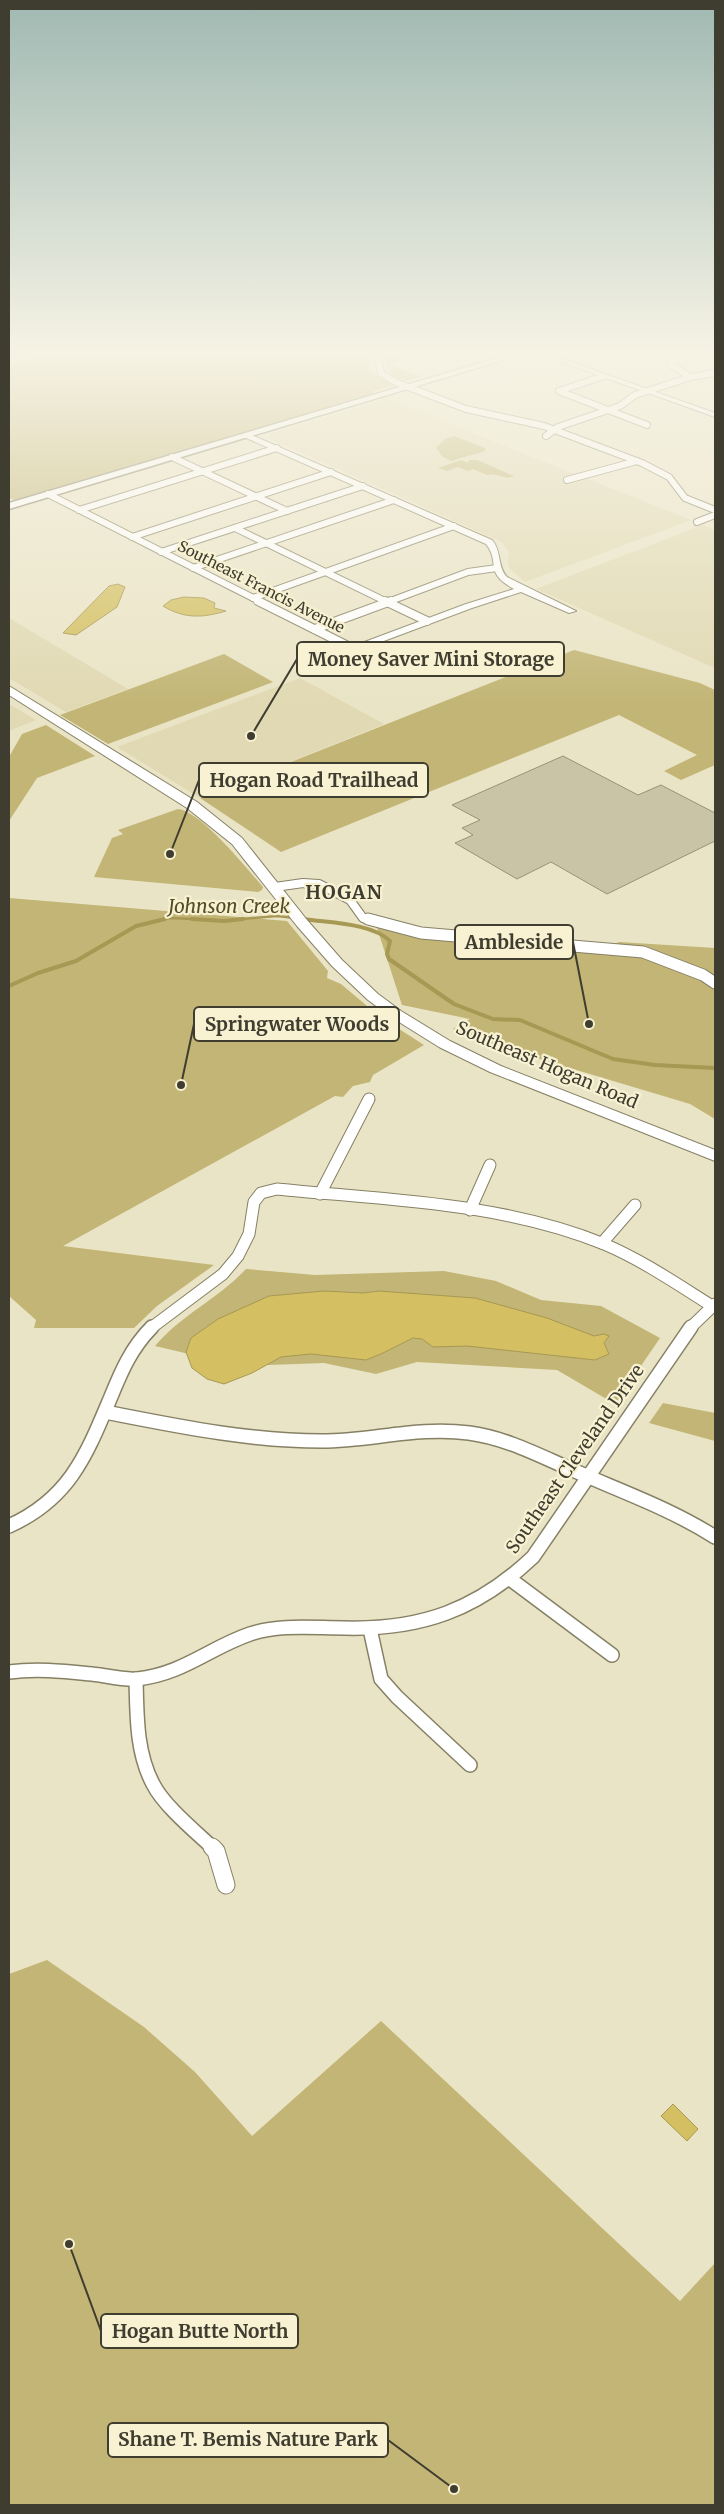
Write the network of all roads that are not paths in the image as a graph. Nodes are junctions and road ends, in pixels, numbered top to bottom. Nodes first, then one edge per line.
1 (131, 469) edge
2 (197, 469) edge
3 (210, 469) edge
4 (325, 469) edge
5 (606, 469) edge
6 (656, 469) edge
7 (202, 472) junction
8 (331, 472) junction
9 (567, 480) dead end
10 (363, 486) junction
11 (48, 494) junction
12 (256, 496) junction
13 (394, 500) junction
14 (9, 506) edge
15 (79, 510) junction
16 (715, 510) edge
17 (287, 511) junction
18 (715, 515) edge
19 (697, 522) dead end
20 (454, 526) junction
21 (234, 528) junction
22 (132, 537) junction
23 (266, 543) junction
24 (162, 552) junction
25 (193, 568) junction
26 (497, 568) junction
27 (325, 572) junction
28 (523, 589) junction
29 (253, 598) junction
30 (388, 602) junction
31 (572, 611) dead end
32 (427, 621) junction
33 (315, 629) junction
34 (354, 649) joint
35 (9, 690) edge
36 (275, 887) junction
37 (715, 983) edge
38 (369, 1099) dead end
39 (715, 1156) edge
40 (490, 1165) dead end
41 (320, 1194) junction
42 (635, 1205) dead end
43 (470, 1210) junction
44 (602, 1243) junction
45 (713, 1305) edge
46 (105, 1412) junction
47 (590, 1477) junction
48 (9, 1526) edge
49 (715, 1537) edge
50 (510, 1579) junction
51 (370, 1629) junction
52 (612, 1655) dead end
53 (9, 1672) edge
54 (136, 1679) junction
55 (470, 1764) dead end
56 (226, 1885) dead end

1 - 11 main road
2 - 7 street
3 - 7 street
4 - 8 street
5 - 9 street
6 - 16 street
7 - 12 street
7 - 15 street
8 - 10 street
8 - 12 street
10 - 13 street
10 - 17 street
11 - 14 main road
11 - 15 street, Southeast Francis Avenue
12 - 17 street
12 - 22 street
13 - 20 street
13 - 23 street
15 - 22 street, Southeast Francis Avenue
17 - 21 street
18 - 19 street
20 - 26 street
20 - 27 street
21 - 23 street
21 - 24 street
22 - 24 street, Southeast Francis Avenue
23 - 25 street
23 - 27 street
24 - 25 street, Southeast Francis Avenue
25 - 29 street, Southeast Francis Avenue
26 - 28 street
26 - 30 street
27 - 29 street
27 - 30 street
28 - 31 street
28 - 32 street
29 - 33 street, Southeast Francis Avenue
30 - 32 street
30 - 33 street
32 - 34 street
33 - 34 street, Southeast Francis Avenue
35 - 36 main road, Southeast Hogan Road
36 - 37 street
36 - 39 main road, Southeast Hogan Road
38 - 41 street
40 - 43 street
41 - 43 street
41 - 46 street
42 - 44 street
43 - 44 street
44 - 45 street
45 - 47 street, Southeast Cleveland Drive
46 - 47 street
46 - 48 street
47 - 49 street
47 - 50 street, Southeast Cleveland Drive
50 - 51 street, Southeast Cleveland Drive
50 - 52 street
51 - 54 street, Southeast Cleveland Drive
51 - 55 street
53 - 54 street, Southeast Cleveland Drive
54 - 56 street

